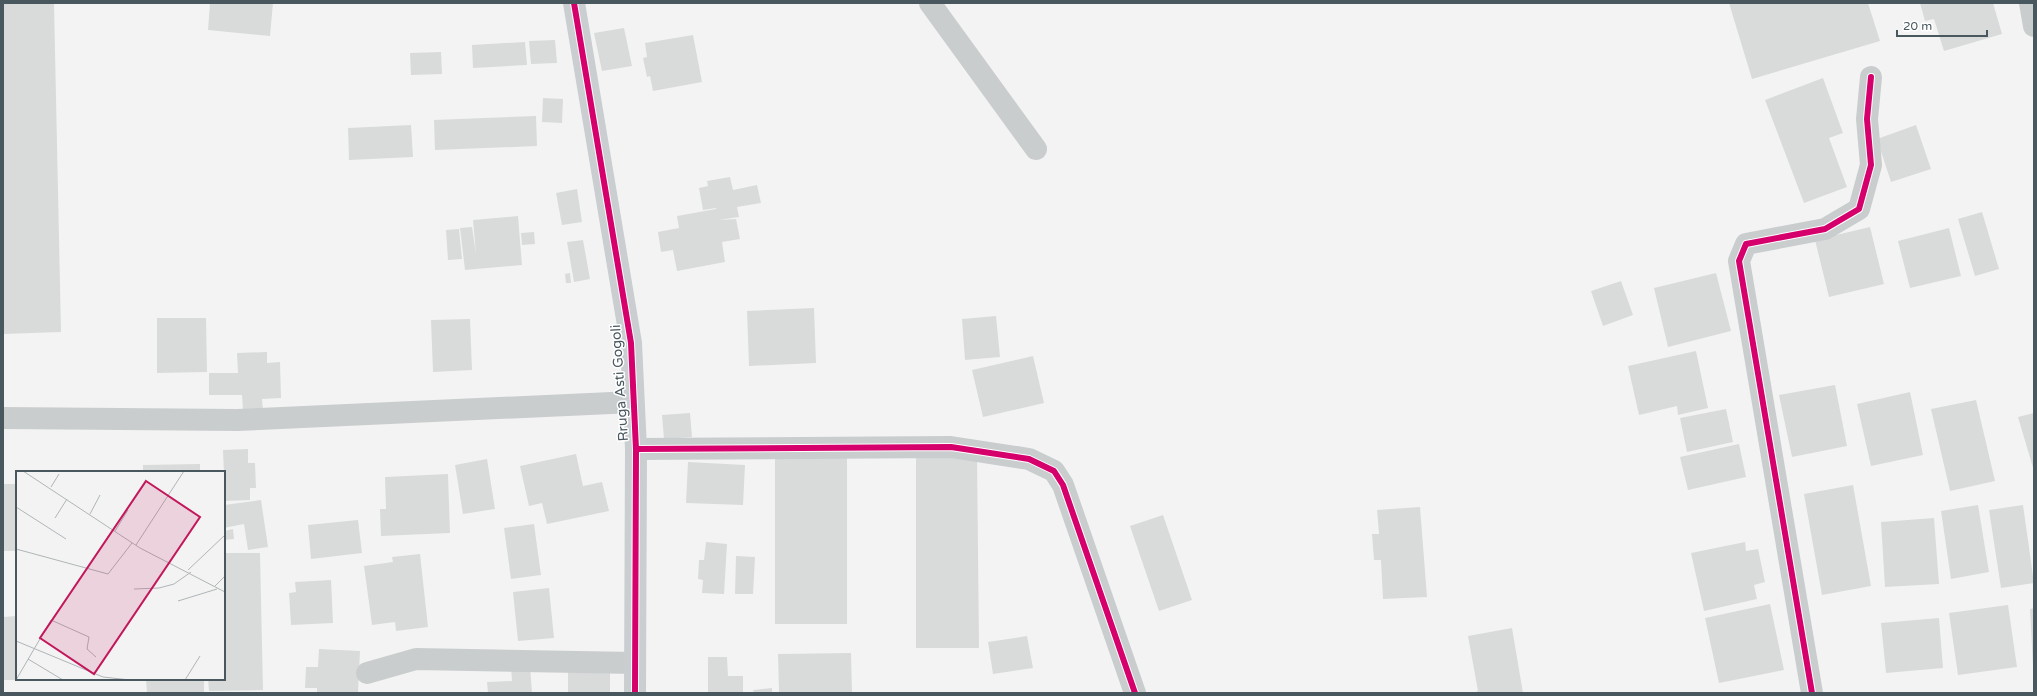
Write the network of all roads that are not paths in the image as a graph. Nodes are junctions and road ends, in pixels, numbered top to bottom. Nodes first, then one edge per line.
1 (574, 3) edge
2 (930, 3) edge
3 (2030, 3) edge
4 (2034, 26) edge
5 (1871, 77) dead end
6 (1036, 149) dead end
7 (633, 402) junction
8 (3, 418) edge
9 (636, 449) junction
10 (635, 662) junction
11 (367, 673) dead end
12 (635, 693) edge
13 (1135, 693) edge
14 (1812, 693) edge

1 - 7 street, Rruga Asti Gogoli
2 - 6 street
3 - 4 street
5 - 14 street
7 - 8 street
7 - 9 street, Rruga Asti Gogoli
9 - 10 street, Rruga Asti Gogoli
9 - 13 street
10 - 11 street
10 - 12 street, Rruga Asti Gogoli

